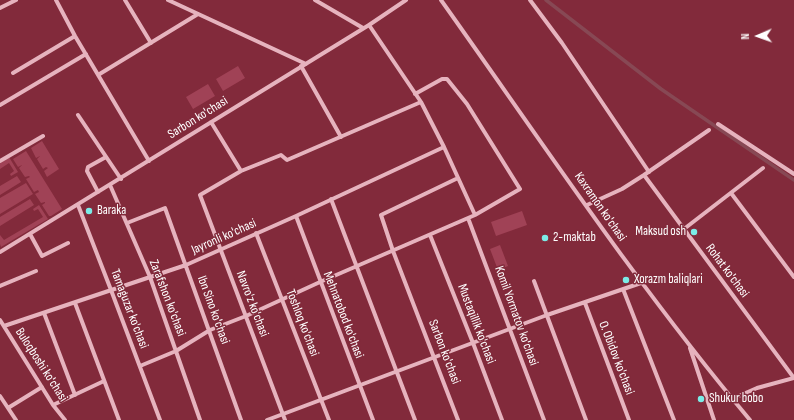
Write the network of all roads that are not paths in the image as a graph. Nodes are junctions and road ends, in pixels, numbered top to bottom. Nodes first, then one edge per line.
1 (16, 0) edge
2 (56, 0) edge
3 (125, 0) edge
4 (168, 0) edge
5 (316, 0) edge
6 (406, 0) edge
7 (441, 0) edge
8 (530, 0) edge
9 (0, 8) edge
10 (198, 14) junction
11 (369, 25) junction
12 (364, 28) junction
13 (75, 36) junction
14 (151, 43) junction
15 (86, 54) junction
16 (303, 65) junction
17 (13, 73) dead end
18 (98, 75) junction
19 (415, 94) junction
20 (420, 102) junction
21 (0, 105) edge
22 (78, 115) dead end
23 (211, 122) junction
24 (718, 124) dead end
25 (709, 130) dead end
26 (43, 136) dead end
27 (341, 137) junction
28 (444, 147) junction
29 (106, 157) junction
30 (0, 161) edge
31 (149, 161) junction
32 (763, 168) dead end
33 (241, 171) junction
34 (649, 172) junction
35 (794, 174) edge
36 (644, 175) junction
37 (458, 178) junction
38 (121, 179) junction
39 (110, 185) junction
40 (98, 192) junction
41 (731, 193) junction
42 (331, 199) junction
43 (78, 205) junction
44 (587, 205) junction
45 (475, 215) junction
46 (296, 216) junction
47 (468, 218) junction
48 (127, 224) junction
49 (684, 229) junction
50 (256, 233) junction
51 (30, 234) junction
52 (430, 235) junction
53 (68, 243) dead end
54 (220, 250) junction
55 (1, 251) edge
56 (393, 251) junction
57 (186, 265) junction
58 (356, 267) junction
59 (36, 271) dead end
60 (150, 277) junction
61 (794, 277) edge
62 (534, 281) dead end
63 (320, 282) junction
64 (641, 283) junction
65 (0, 286) edge
66 (624, 289) junction
67 (111, 290) junction
68 (283, 300) junction
69 (75, 302) junction
70 (585, 303) junction
71 (44, 313) junction
72 (547, 315) junction
73 (246, 316) junction
74 (0, 320) edge
75 (4, 326) junction
76 (210, 330) junction
77 (510, 330) junction
78 (473, 343) junction
79 (689, 344) junction
80 (176, 351) junction
81 (435, 357) junction
82 (140, 366) junction
83 (396, 372) junction
84 (794, 378) edge
85 (104, 381) junction
86 (42, 386) junction
87 (360, 386) junction
88 (75, 395) junction
89 (0, 396) edge
90 (321, 399) junction
91 (732, 399) junction
92 (2, 402) edge
93 (53, 405) junction
94 (8, 408) junction
95 (283, 414) junction
96 (16, 420) edge
97 (65, 420) edge
98 (119, 420) edge
99 (160, 420) edge
100 (200, 420) edge
101 (241, 420) edge
102 (267, 420) edge
103 (285, 420) edge
104 (329, 420) edge
105 (372, 420) edge
106 (415, 420) edge
107 (458, 420) edge
108 (502, 420) edge
109 (544, 420) edge
110 (586, 420) edge
111 (629, 420) edge
112 (674, 420) edge
113 (714, 420) edge
114 (750, 420) edge

1 - 9 street
2 - 13 street
3 - 14 street
4 - 10 street
5 - 12 street
6 - 11 street, Sarbon ko'chasi
7 - 44 street, Kaxramon ko'chasi
8 - 34 street
10 - 14 street
10 - 16 street
11 - 12 street, Sarbon ko'chasi
11 - 19 street
12 - 16 street, Sarbon ko'chasi
13 - 15 street
13 - 17 street
14 - 18 street
15 - 18 street
15 - 21 street
16 - 23 street, Sarbon ko'chasi
16 - 27 street
18 - 31 street
19 - 20 street
19 - 45 street
20 - 27 street
20 - 28 street
22 - 29 street
23 - 31 street, Sarbon ko'chasi
23 - 33 street
24 - 35 street
25 - 34 street
26 - 30 street
27 - 33 street
28 - 37 street
28 - 42 street, Jayronli ko'chasi
29 - 38 street
29 - 40 street
31 - 38 street, Sarbon ko'chasi
32 - 41 street
33 - 54 street, Navro'z ko'chasi
34 - 36 street
36 - 44 street
36 - 49 street, Rohat ko'chasi
37 - 45 street
37 - 56 street, Sarbon ko'chasi
38 - 39 street, Sarbon ko'chasi
39 - 40 street, Sarbon ko'chasi
39 - 48 street, Zarafshon ko'chasi
40 - 43 street, Sarbon ko'chasi
41 - 49 street
41 - 61 street
42 - 46 street, Jayronli ko'chasi
42 - 58 street
43 - 51 street, Sarbon ko'chasi
43 - 67 street, Tamaguzar ko'chasi
44 - 64 street, Kaxramon ko'chasi
45 - 47 street
46 - 50 street, Jayronli ko'chasi
46 - 63 street, Mehnatobod ko'chasi
47 - 52 street
47 - 77 street, Komil Yormatov ko'chasi
48 - 57 street, Ibn Sino ko'chasi
48 - 60 street, Zarafshon ko'chasi
49 - 84 street, Rohat ko'chasi
50 - 54 street, Jayronli ko'chasi
50 - 68 street, Toshloq ko'chasi
51 - 53 street
51 - 55 street, Sarbon ko'chasi
52 - 56 street
52 - 78 street, Mustaqillik ko'chasi
54 - 57 street, Jayronli ko'chasi
54 - 73 street, Navro'z ko'chasi
56 - 58 street
56 - 81 street, Sarbon ko'chasi
57 - 60 street, Jayronli ko'chasi
57 - 76 street, Ibn Sino ko'chasi
58 - 63 street
58 - 83 street
59 - 65 street
60 - 67 street, Jayronli ko'chasi
60 - 80 street, Zarafshon ko'chasi
62 - 72 street
63 - 68 street
63 - 87 street, Mehnatobod ko'chasi
64 - 66 street
64 - 79 street, Kaxramon ko'chasi
66 - 70 street
66 - 112 street
67 - 69 street, Jayronli ko'chasi
67 - 82 street, Tamaguzar ko'chasi
68 - 73 street
68 - 90 street, Toshloq ko'chasi
69 - 71 street, Jayronli ko'chasi
69 - 85 street
70 - 72 street
70 - 111 street, O. Obidov ko'chasi
71 - 75 street, Jayronli ko'chasi
71 - 88 street
72 - 77 street
72 - 110 street
73 - 76 street
73 - 95 street, Navro'z ko'chasi
74 - 75 street, Buloqboshi ko'chasi
75 - 86 street, Buloqboshi ko'chasi
76 - 80 street
76 - 101 street, Ibn Sino ko'chasi
77 - 78 street
77 - 109 street, Komil Yormatov ko'chasi
78 - 81 street
78 - 108 street, Mustaqillik ko'chasi
79 - 91 street, Kaxramon ko'chasi
79 - 113 street
80 - 82 street
80 - 100 street, Zarafshon ko'chasi
81 - 83 street
81 - 107 street, Sarbon ko'chasi
82 - 99 street, Tamaguzar ko'chasi
83 - 87 street
83 - 106 street
84 - 91 street, Rohat ko'chasi
85 - 88 street
85 - 98 street
86 - 93 street, Buloqboshi ko'chasi
86 - 94 street
87 - 90 street
87 - 105 street, Mehnatobod ko'chasi
88 - 93 street
89 - 92 street
90 - 95 street
90 - 104 street, Toshloq ko'chasi
91 - 114 street, Kaxramon ko'chasi
92 - 94 street
93 - 97 street, Buloqboshi ko'chasi
94 - 96 street
95 - 102 street
95 - 103 street, Navro'z ko'chasi

